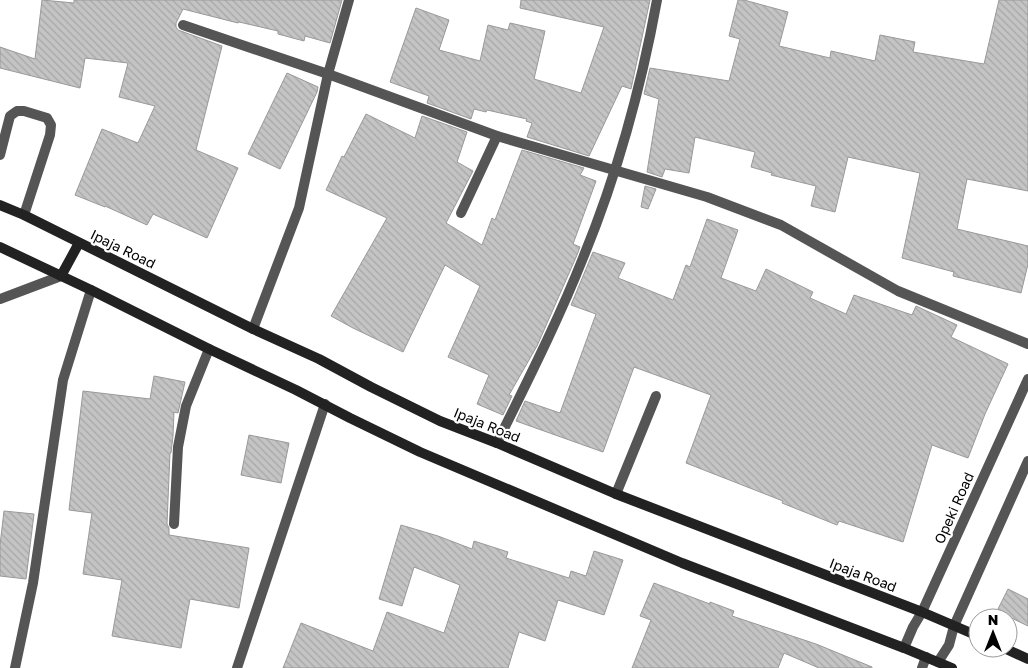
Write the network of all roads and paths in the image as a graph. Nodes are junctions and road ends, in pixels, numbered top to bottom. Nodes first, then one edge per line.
1 (349, 0) edge
2 (657, 0) edge
3 (183, 26) dead end
4 (328, 74) junction
5 (496, 136) junction
6 (0, 156) edge
7 (615, 171) junction
8 (0, 205) edge
9 (460, 213) dead end
10 (24, 215) junction
11 (79, 243) junction
12 (0, 247) edge
13 (61, 276) junction
14 (91, 290) junction
15 (0, 299) edge
16 (253, 329) junction
17 (1028, 344) edge
18 (209, 349) junction
19 (1028, 380) edge
20 (656, 396) dead end
21 (325, 404) junction
22 (497, 443) junction
23 (1028, 461) edge
24 (616, 494) junction
25 (174, 524) dead end
26 (922, 612) junction
27 (954, 626) junction
28 (968, 632) edge
29 (904, 648) junction
30 (926, 657) junction
31 (938, 662) junction
32 (15, 668) edge
33 (237, 668) edge
34 (922, 668) edge
35 (952, 668) edge

1 - 4 street
2 - 7 street
3 - 4 street
4 - 5 street
4 - 16 street
5 - 7 street
5 - 9 street
6 - 10 street
7 - 17 street
7 - 22 street
8 - 10 main road, Ipaja Road
10 - 11 main road, Ipaja Road
11 - 13 main road
11 - 16 main road, Ipaja Road
12 - 13 main road
13 - 14 main road
13 - 15 street
14 - 18 main road
14 - 32 street
16 - 22 main road, Ipaja Road
18 - 21 main road
18 - 25 street
19 - 26 street, Opeki Road
20 - 24 street
21 - 29 main road
21 - 33 street
22 - 24 main road, Ipaja Road
23 - 27 street
24 - 26 main road, Ipaja Road
26 - 27 main road, Ipaja Road
26 - 29 street, Opeki Road
27 - 28 main road, Ipaja Road
27 - 31 street
29 - 30 main road
30 - 31 main road
30 - 34 street
31 - 35 main road

